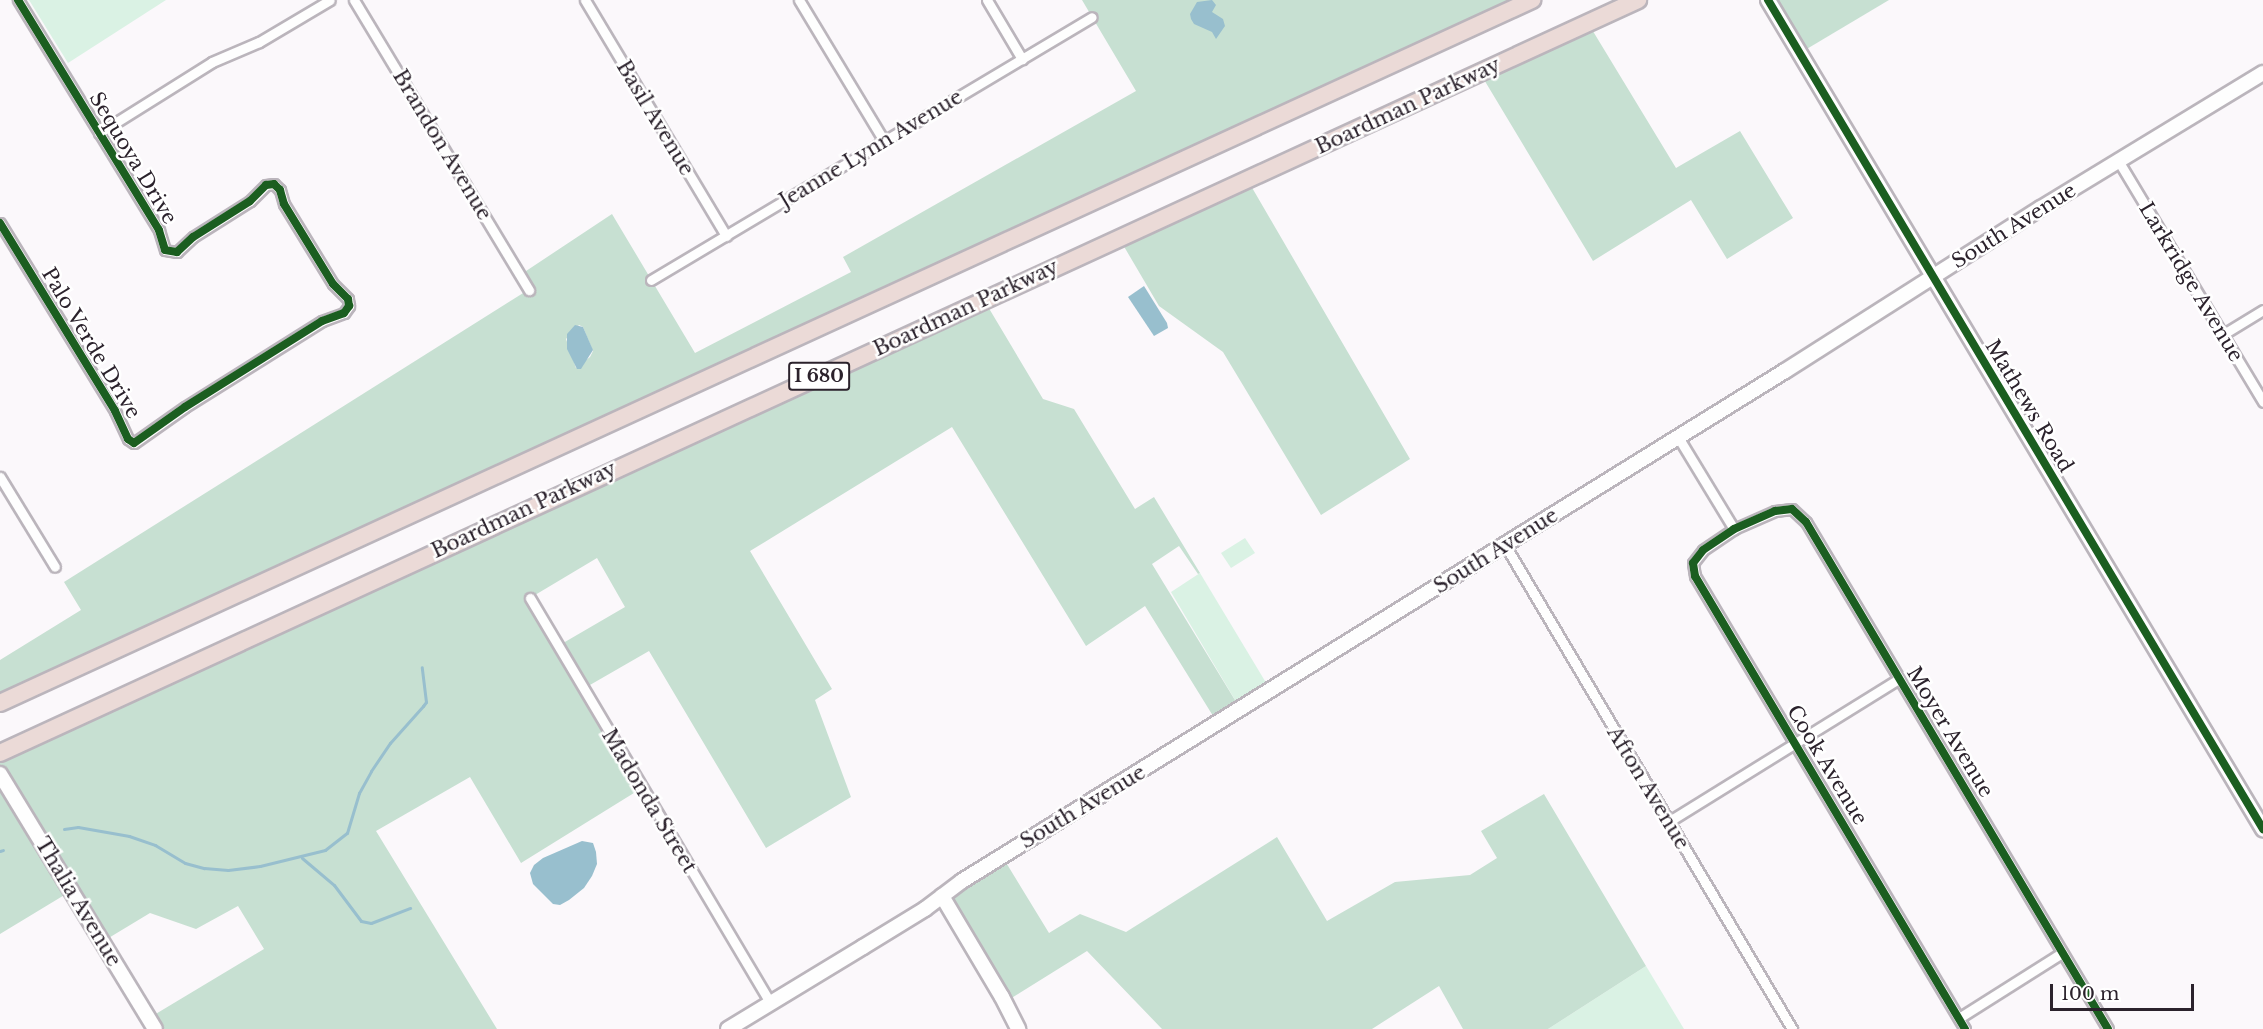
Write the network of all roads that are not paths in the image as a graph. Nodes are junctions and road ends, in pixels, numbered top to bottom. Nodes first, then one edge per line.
1 (18, 0) edge
2 (330, 0) edge
3 (354, 0) edge
4 (585, 0) edge
5 (799, 0) edge
6 (987, 0) edge
7 (1532, 0) edge
8 (1638, 0) edge
9 (1768, 0) edge
10 (1092, 18) dead end
11 (1022, 59) junction
12 (2263, 73) edge
13 (99, 133) junction
14 (884, 141) junction
15 (2120, 162) junction
16 (0, 223) edge
17 (726, 236) junction
18 (1934, 276) junction
19 (651, 280) dead end
20 (529, 290) dead end
21 (349, 306) joint
22 (2263, 310) edge
23 (2222, 335) junction
24 (2263, 402) edge
25 (1678, 437) junction
26 (0, 477) edge
27 (1734, 529) junction
28 (1505, 545) junction
29 (55, 567) dead end
30 (530, 598) dead end
31 (1899, 679) junction
32 (0, 703) edge
33 (1795, 744) junction
34 (0, 753) edge
35 (0, 774) edge
36 (1668, 822) junction
37 (2263, 829) edge
38 (942, 896) junction
39 (2062, 953) junction
40 (770, 1003) junction
41 (1959, 1018) junction
42 (155, 1029) edge
43 (728, 1029) edge
44 (1018, 1029) edge
45 (1792, 1029) edge
46 (1965, 1029) edge
47 (2108, 1029) edge

1 - 13 street, Sequoya Drive
2 - 13 street
3 - 20 street, Brandon Avenue
4 - 17 street, Basil Avenue
5 - 14 street
6 - 11 street
7 - 32 highway, I 680
8 - 34 highway, Boardman Parkway / I 680
9 - 18 main road, Mathews Road
10 - 11 street, Jeanne Lynn Avenue
11 - 14 street, Jeanne Lynn Avenue
12 - 15 main road, South Avenue
13 - 21 street, Sequoya Drive
14 - 17 street, Jeanne Lynn Avenue
15 - 18 main road, South Avenue
15 - 23 street, Larkridge Avenue
16 - 21 street, Palo Verde Drive
17 - 19 street, Jeanne Lynn Avenue
18 - 25 main road, South Avenue
18 - 37 main road, Mathews Road
22 - 23 street
23 - 24 street, Larkridge Avenue
25 - 27 street
25 - 28 main road, South Avenue
26 - 29 street
27 - 31 street, Moyer Avenue
27 - 33 street, Cook Avenue
28 - 36 street, Afton Avenue
28 - 38 main road, South Avenue
30 - 40 street, Madonda Street
31 - 33 street
31 - 39 street, Moyer Avenue
33 - 36 street
33 - 41 street, Cook Avenue
35 - 42 main road, Thalia Avenue
36 - 45 street, Afton Avenue
38 - 40 main road, South Avenue
38 - 44 main road
39 - 41 street
39 - 47 street, Moyer Avenue
40 - 43 main road, South Avenue
41 - 46 street, Cook Avenue

